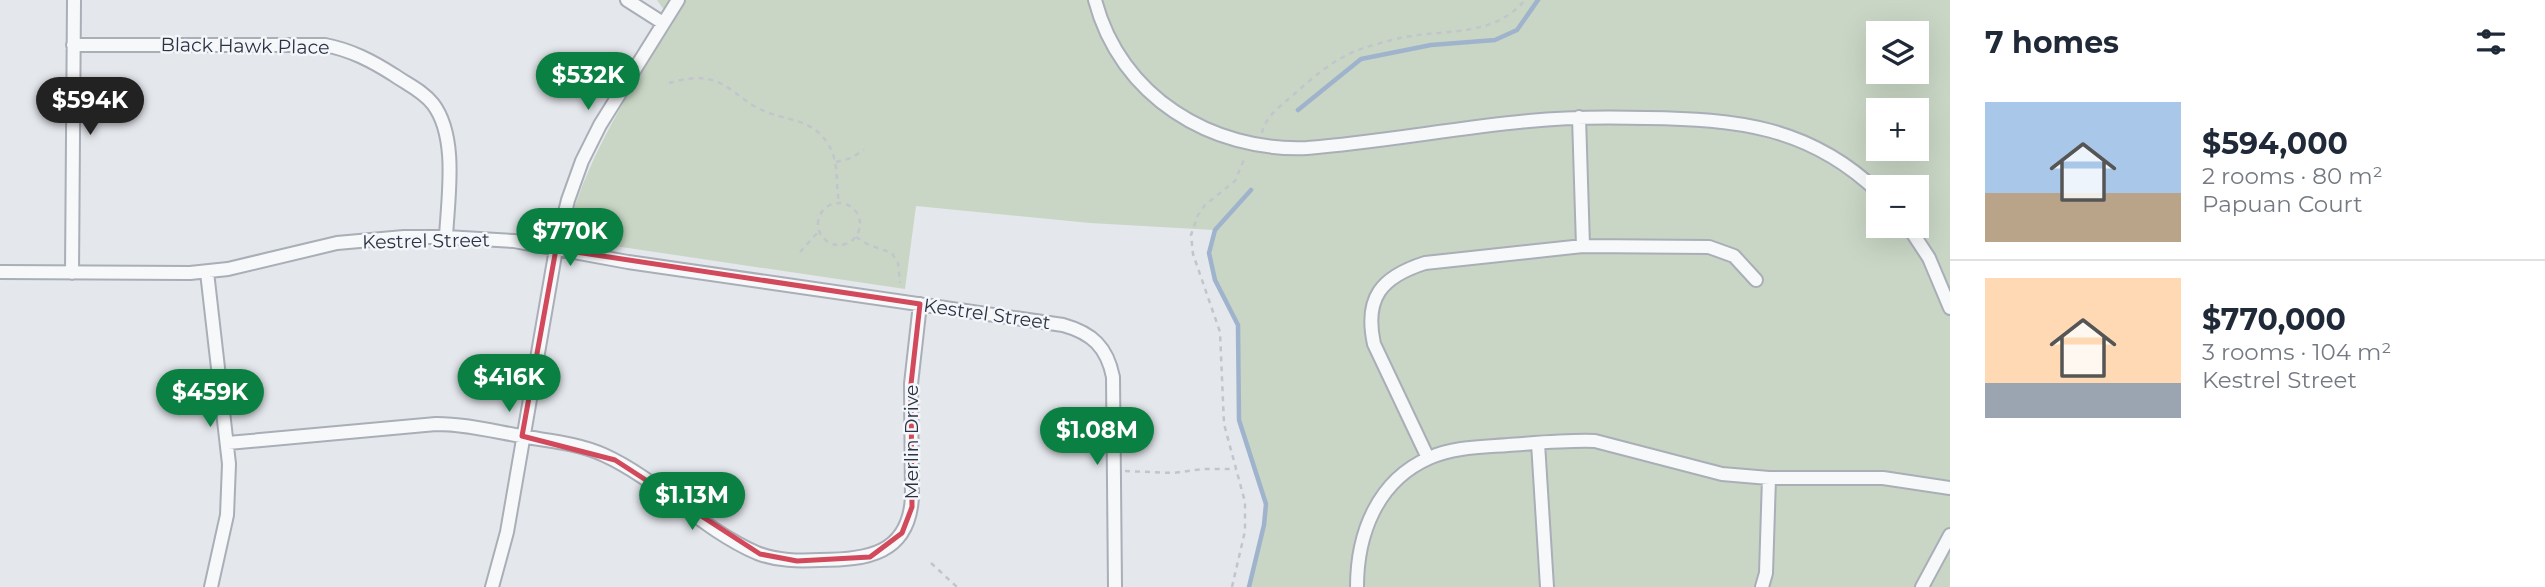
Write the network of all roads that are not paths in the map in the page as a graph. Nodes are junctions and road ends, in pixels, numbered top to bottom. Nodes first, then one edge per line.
1 (74, 0) edge
2 (627, 0) edge
3 (678, 0) edge
4 (1095, 0) edge
5 (663, 23) junction
6 (74, 45) junction
7 (1579, 117) junction
8 (1866, 181) edge
9 (446, 237) junction
10 (1916, 238) edge
11 (1583, 246) junction
12 (555, 249) junction
13 (0, 272) edge
14 (207, 272) junction
15 (72, 273) junction
16 (1756, 281) dead end
17 (920, 304) junction
18 (1950, 307) edge
19 (522, 436) junction
20 (228, 443) junction
21 (1538, 443) junction
22 (1428, 458) junction
23 (1769, 478) junction
24 (1950, 488) edge
25 (1950, 535) edge
26 (211, 587) edge
27 (492, 587) edge
28 (1115, 587) edge
29 (1357, 587) edge
30 (1547, 587) edge
31 (1762, 587) edge
32 (1922, 587) edge

1 - 6 street
2 - 5 street
3 - 5 street
4 - 7 street
5 - 12 street
6 - 9 street, Black Hawk Place
6 - 15 street
7 - 8 street
7 - 11 street
9 - 12 street, Kestrel Street
9 - 14 street, Kestrel Street
10 - 18 street
11 - 16 street
11 - 22 street
12 - 17 street, Kestrel Street
12 - 19 street
13 - 15 street, Kestrel Street
14 - 15 street, Kestrel Street
14 - 20 street
17 - 19 street, Merlin Drive
17 - 28 street, Kestrel Street
19 - 20 street, Merlin Drive
19 - 27 street
20 - 26 street
21 - 22 street
21 - 23 street
21 - 30 street
22 - 29 street
23 - 24 street
23 - 31 street
25 - 32 street

